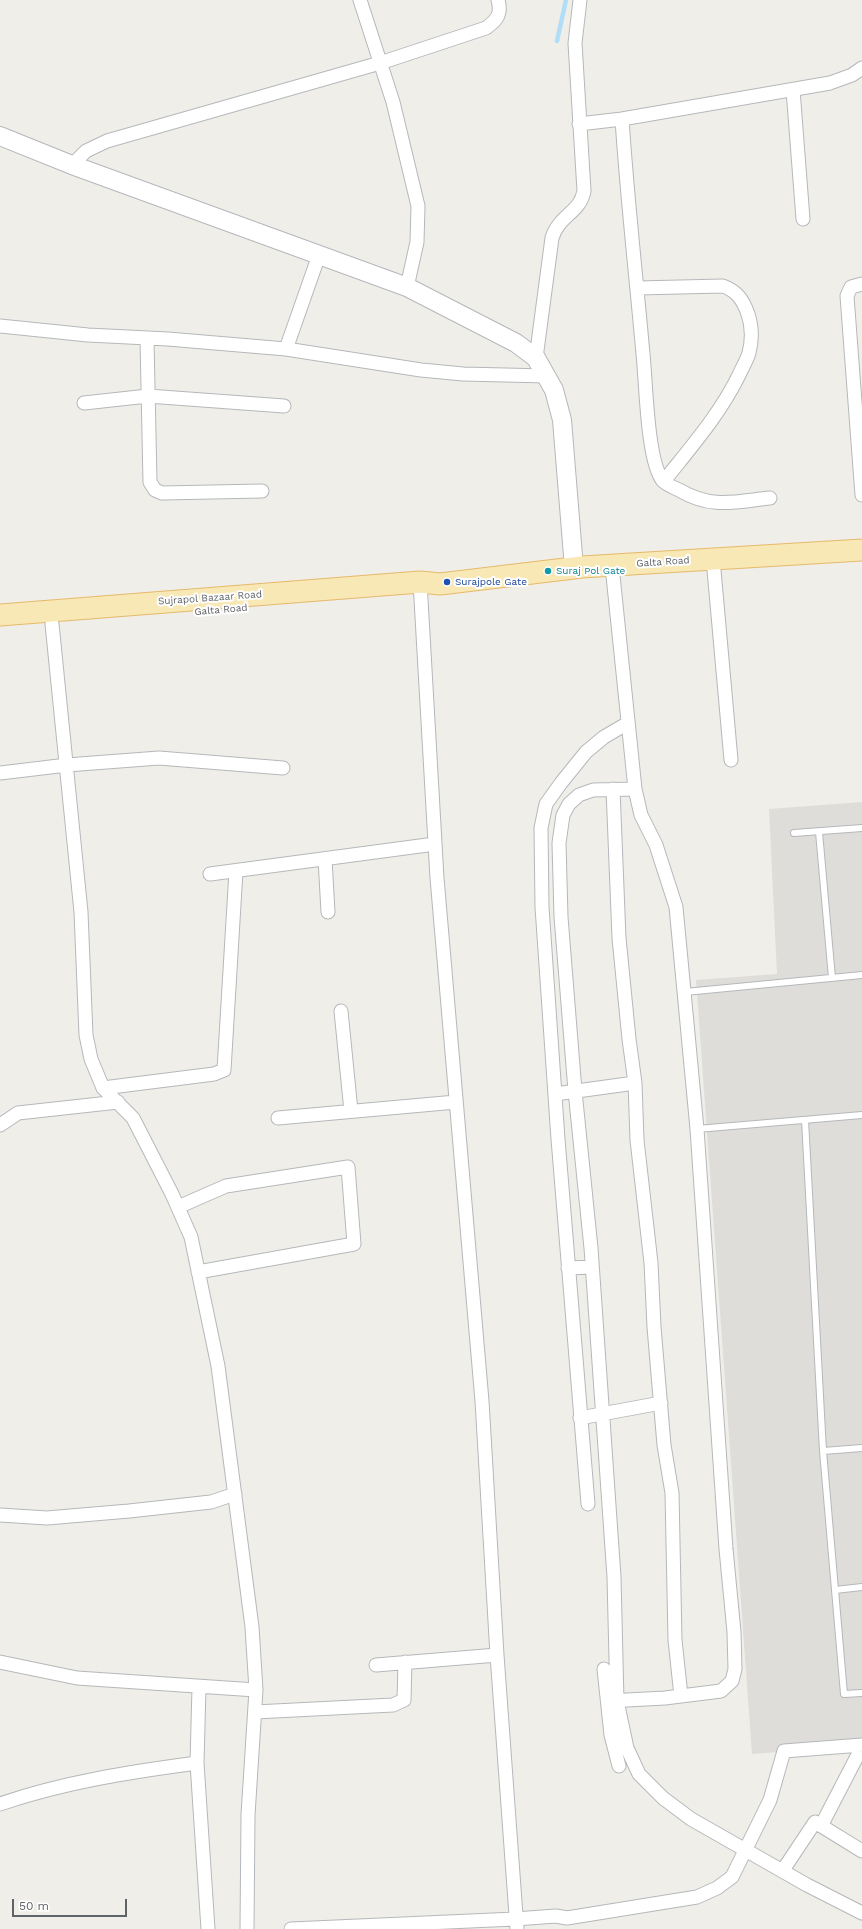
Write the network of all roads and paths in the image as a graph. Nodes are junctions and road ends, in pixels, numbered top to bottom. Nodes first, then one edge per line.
1 (360, 0) edge
2 (498, 0) edge
3 (580, 0) edge
4 (380, 63) junction
5 (862, 68) edge
6 (793, 90) junction
7 (622, 119) junction
8 (578, 124) junction
9 (0, 136) edge
10 (72, 165) junction
11 (803, 219) dead end
12 (319, 255) junction
13 (862, 284) edge
14 (407, 287) junction
15 (637, 288) junction
16 (0, 326) edge
17 (147, 338) junction
18 (286, 349) junction
19 (536, 358) junction
20 (547, 376) junction
21 (148, 396) junction
22 (84, 403) dead end
23 (284, 406) dead end
24 (664, 481) junction
25 (262, 491) dead end
26 (862, 495) edge
27 (770, 498) dead end
28 (862, 550) edge
29 (713, 559) junction
30 (612, 566) junction
31 (574, 568) junction
32 (427, 586) junction
33 (0, 615) edge
34 (52, 624) junction
35 (0, 629) edge
36 (628, 723) junction
37 (731, 760) dead end
38 (67, 765) junction
39 (283, 768) dead end
40 (0, 773) edge
41 (570, 788) junction
42 (613, 789) junction
43 (635, 789) junction
44 (862, 828) edge
45 (819, 832) junction
46 (794, 834) dead end
47 (435, 844) junction
48 (325, 859) junction
49 (236, 871) junction
50 (210, 874) dead end
51 (551, 906) junction
52 (328, 912) dead end
53 (862, 975) edge
54 (832, 978) junction
55 (685, 992) junction
56 (341, 1011) dead end
57 (635, 1083) junction
58 (103, 1088) junction
59 (565, 1093) junction
60 (118, 1102) junction
61 (456, 1102) junction
62 (351, 1111) junction
63 (862, 1115) edge
64 (278, 1118) dead end
65 (805, 1120) junction
66 (0, 1126) edge
67 (697, 1129) junction
68 (178, 1207) junction
69 (580, 1267) junction
70 (198, 1272) junction
71 (661, 1403) junction
72 (591, 1416) junction
73 (862, 1448) edge
74 (823, 1451) junction
75 (235, 1494) junction
76 (588, 1504) dead end
77 (0, 1515) edge
78 (862, 1588) edge
79 (835, 1590) junction
80 (497, 1655) junction
81 (0, 1662) edge
82 (405, 1662) junction
83 (376, 1665) dead end
84 (604, 1669) dead end
85 (200, 1687) junction
86 (256, 1690) junction
87 (862, 1693) edge
88 (681, 1696) junction
89 (612, 1701) junction
90 (255, 1712) junction
91 (862, 1746) edge
92 (197, 1763) junction
93 (619, 1766) dead end
94 (0, 1804) edge
95 (821, 1826) junction
96 (862, 1851) edge
97 (742, 1859) junction
98 (783, 1870) junction
99 (862, 1914) edge
100 (516, 1924) edge
101 (208, 1929) edge
102 (247, 1929) edge
103 (291, 1929) edge

1 - 4 street
2 - 4 street
3 - 8 street
4 - 10 street
4 - 14 street
5 - 6 street
6 - 7 street
6 - 11 street
7 - 8 street
7 - 15 street
8 - 19 street
9 - 10 street
10 - 12 street
12 - 14 street
12 - 18 street
13 - 26 street
14 - 19 street
15 - 24 street
15 - 24 street
16 - 17 street
17 - 18 street
17 - 21 street
18 - 20 street
19 - 20 street
20 - 31 street
21 - 22 street
21 - 23 street
21 - 25 street
24 - 27 street
28 - 29 main road, Galta Road
29 - 30 main road, Galta Road
29 - 37 street
30 - 31 main road, Galta Road
30 - 36 street
31 - 32 main road, Galta Road
32 - 33 main road, Sujrapol Bazaar Road
32 - 34 main road, Galta Road
32 - 47 street
34 - 35 main road, Galta Road
34 - 38 street
36 - 41 street
36 - 43 street
38 - 39 street
38 - 40 street
38 - 58 street
41 - 42 street
41 - 51 street
41 - 51 street
42 - 43 street
42 - 57 street
43 - 55 street
44 - 45 lane
45 - 46 lane
45 - 54 lane
47 - 48 street
47 - 61 street
48 - 49 street
48 - 52 street
49 - 50 street
49 - 58 street
51 - 59 street
51 - 59 street
53 - 54 lane
54 - 55 lane
55 - 67 street
56 - 62 street
57 - 59 street
57 - 71 street
58 - 60 street
59 - 69 street
59 - 69 street
60 - 66 street
60 - 68 street
61 - 62 street
61 - 80 street
62 - 64 street
63 - 65 lane
65 - 67 lane
65 - 74 lane
67 - 88 street
68 - 70 street
68 - 70 street
69 - 72 street
69 - 72 street
70 - 75 street
71 - 72 street
71 - 88 street
72 - 76 street
72 - 89 street
73 - 74 lane
74 - 79 lane
75 - 77 street
75 - 86 street
78 - 79 lane
79 - 87 lane
80 - 82 street
80 - 100 street
81 - 85 street
82 - 83 street
82 - 90 street
84 - 89 street
85 - 86 street
85 - 92 street
86 - 90 street
88 - 89 street
89 - 93 street
89 - 97 street
90 - 102 street
91 - 95 street
91 - 97 street
92 - 94 street
92 - 101 street
95 - 96 street
95 - 98 street
97 - 98 street
97 - 100 street
98 - 99 street
100 - 103 street

